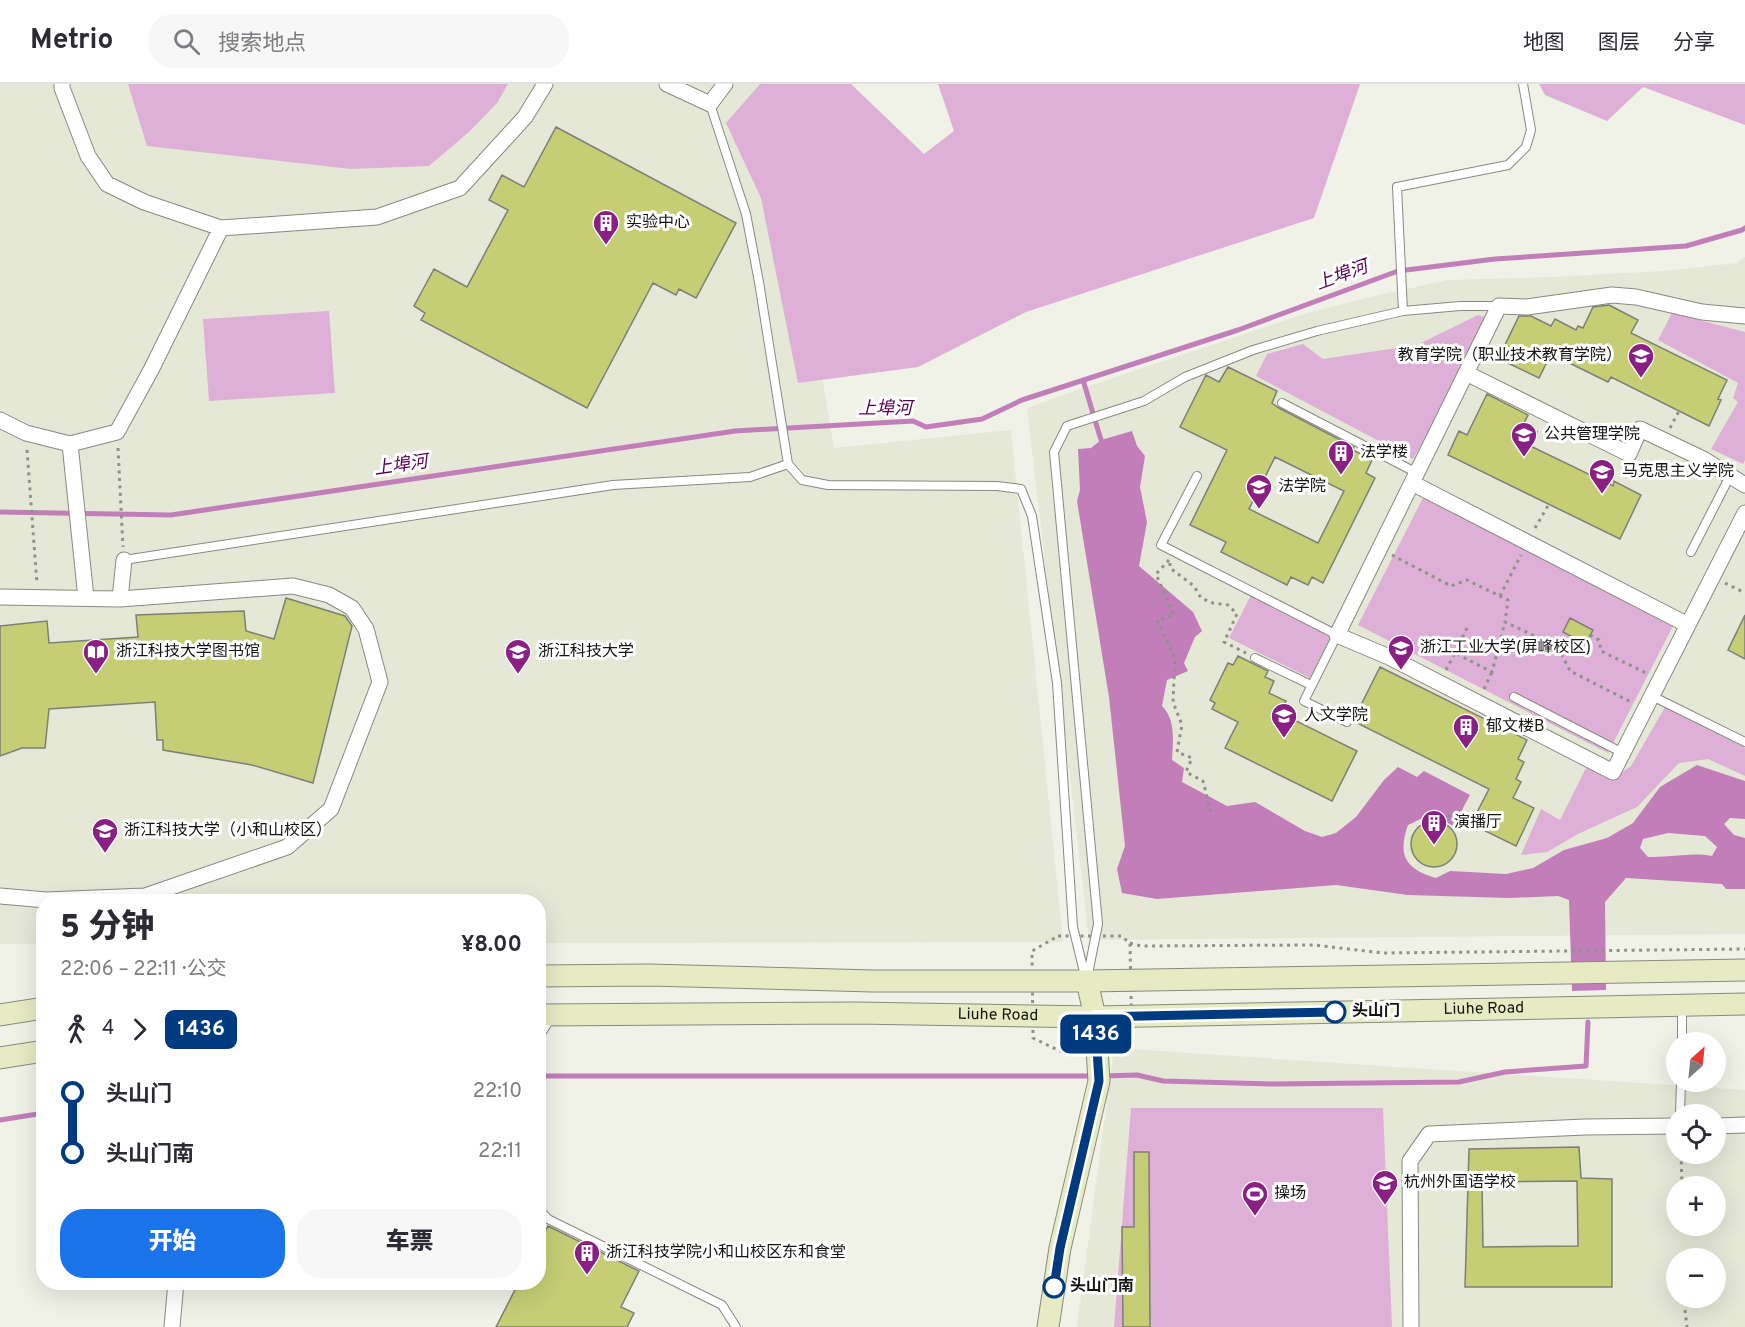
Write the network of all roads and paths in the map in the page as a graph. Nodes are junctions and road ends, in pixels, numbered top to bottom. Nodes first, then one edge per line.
1 (62, 84) edge
2 (545, 84) edge
3 (667, 84) edge
4 (724, 84) edge
5 (1523, 84) edge
6 (710, 104) junction
7 (221, 228) junction
8 (1499, 306) junction
9 (1403, 311) junction
10 (1745, 316) edge
11 (1466, 373) junction
12 (1282, 403) dead end
13 (0, 420) edge
14 (117, 432) junction
15 (26, 433) junction
16 (70, 444) junction
17 (788, 464) junction
18 (1197, 476) dead end
19 (1730, 476) junction
20 (1414, 478) junction
21 (1745, 485) edge
22 (1549, 504) dead end
23 (1745, 513) edge
24 (1527, 542) junction
25 (1169, 549) junction
26 (1380, 549) junction
27 (1691, 552) dead end
28 (124, 560) junction
29 (1169, 560) junction
30 (1713, 576) junction
31 (1745, 593) edge
32 (1500, 596) junction
33 (0, 597) edge
34 (38, 597) junction
35 (86, 598) junction
36 (120, 599) junction
37 (1505, 622) junction
38 (1688, 625) junction
39 (1467, 628) dead end
40 (1337, 635) junction
41 (1590, 635) dead end
42 (1255, 658) joint
43 (1660, 680) junction
44 (1311, 685) junction
45 (1514, 697) dead end
46 (1649, 703) junction
47 (1347, 722) dead end
48 (1745, 742) edge
49 (1623, 753) junction
50 (1451, 813) dead end
51 (1212, 817) dead end
52 (1444, 823) dead end
53 (159, 894) edge
54 (0, 896) edge
55 (36, 899) edge
56 (1130, 943) dead end
57 (1745, 950) edge
58 (1745, 970) edge
59 (546, 976) edge
60 (1087, 981) junction
61 (1745, 1004) edge
62 (1683, 1005) junction
63 (36, 1009) edge
64 (546, 1015) edge
65 (0, 1016) edge
66 (1095, 1017) junction
67 (1682, 1032) edge
68 (36, 1052) edge
69 (0, 1058) edge
70 (1745, 1125) edge
71 (1666, 1126) edge
72 (1726, 1126) edge
73 (546, 1217) edge
74 (175, 1290) edge
75 (1685, 1310) dead end
76 (172, 1327) edge
77 (736, 1327) edge
78 (1048, 1327) edge
79 (1411, 1327) edge
80 (1687, 1327) edge

1 - 7 street
2 - 7 street
3 - 6 street
4 - 6 street
5 - 9 lane
6 - 17 lane
7 - 14 street
8 - 9 lane
8 - 10 street
8 - 11 street
9 - 60 lane
11 - 19 street
11 - 20 street
12 - 20 lane
13 - 15 street
14 - 16 street
14 - 28 path
15 - 16 street
15 - 34 path
16 - 35 street
17 - 28 lane
17 - 60 lane
18 - 25 lane
19 - 21 street
19 - 27 lane
20 - 24 street
20 - 26 street
22 - 24 path
23 - 30 street
24 - 32 path
24 - 38 street
25 - 29 path
25 - 40 lane
26 - 32 path
26 - 40 street
28 - 36 street
29 - 42 path
29 - 51 path
30 - 31 path
30 - 38 street
32 - 37 path
33 - 34 street
34 - 35 street
35 - 36 street
36 - 53 street
37 - 39 path
37 - 46 path
38 - 43 street
40 - 44 lane
40 - 49 street
41 - 43 path
42 - 44 lane
43 - 46 street
44 - 47 lane
45 - 49 lane
46 - 48 lane
46 - 49 street
50 - 52 path
54 - 55 street
56 - 57 path
58 - 60 main road, Liuhe Road
59 - 60 main road, Liuhe Road
60 - 66 main road
61 - 62 main road, Liuhe Road
62 - 66 main road, Liuhe Road
62 - 67 lane
63 - 65 main road
64 - 66 main road, Liuhe Road
66 - 78 main road
68 - 69 main road
70 - 72 street
71 - 79 street
73 - 77 lane
74 - 76 street
75 - 80 path

